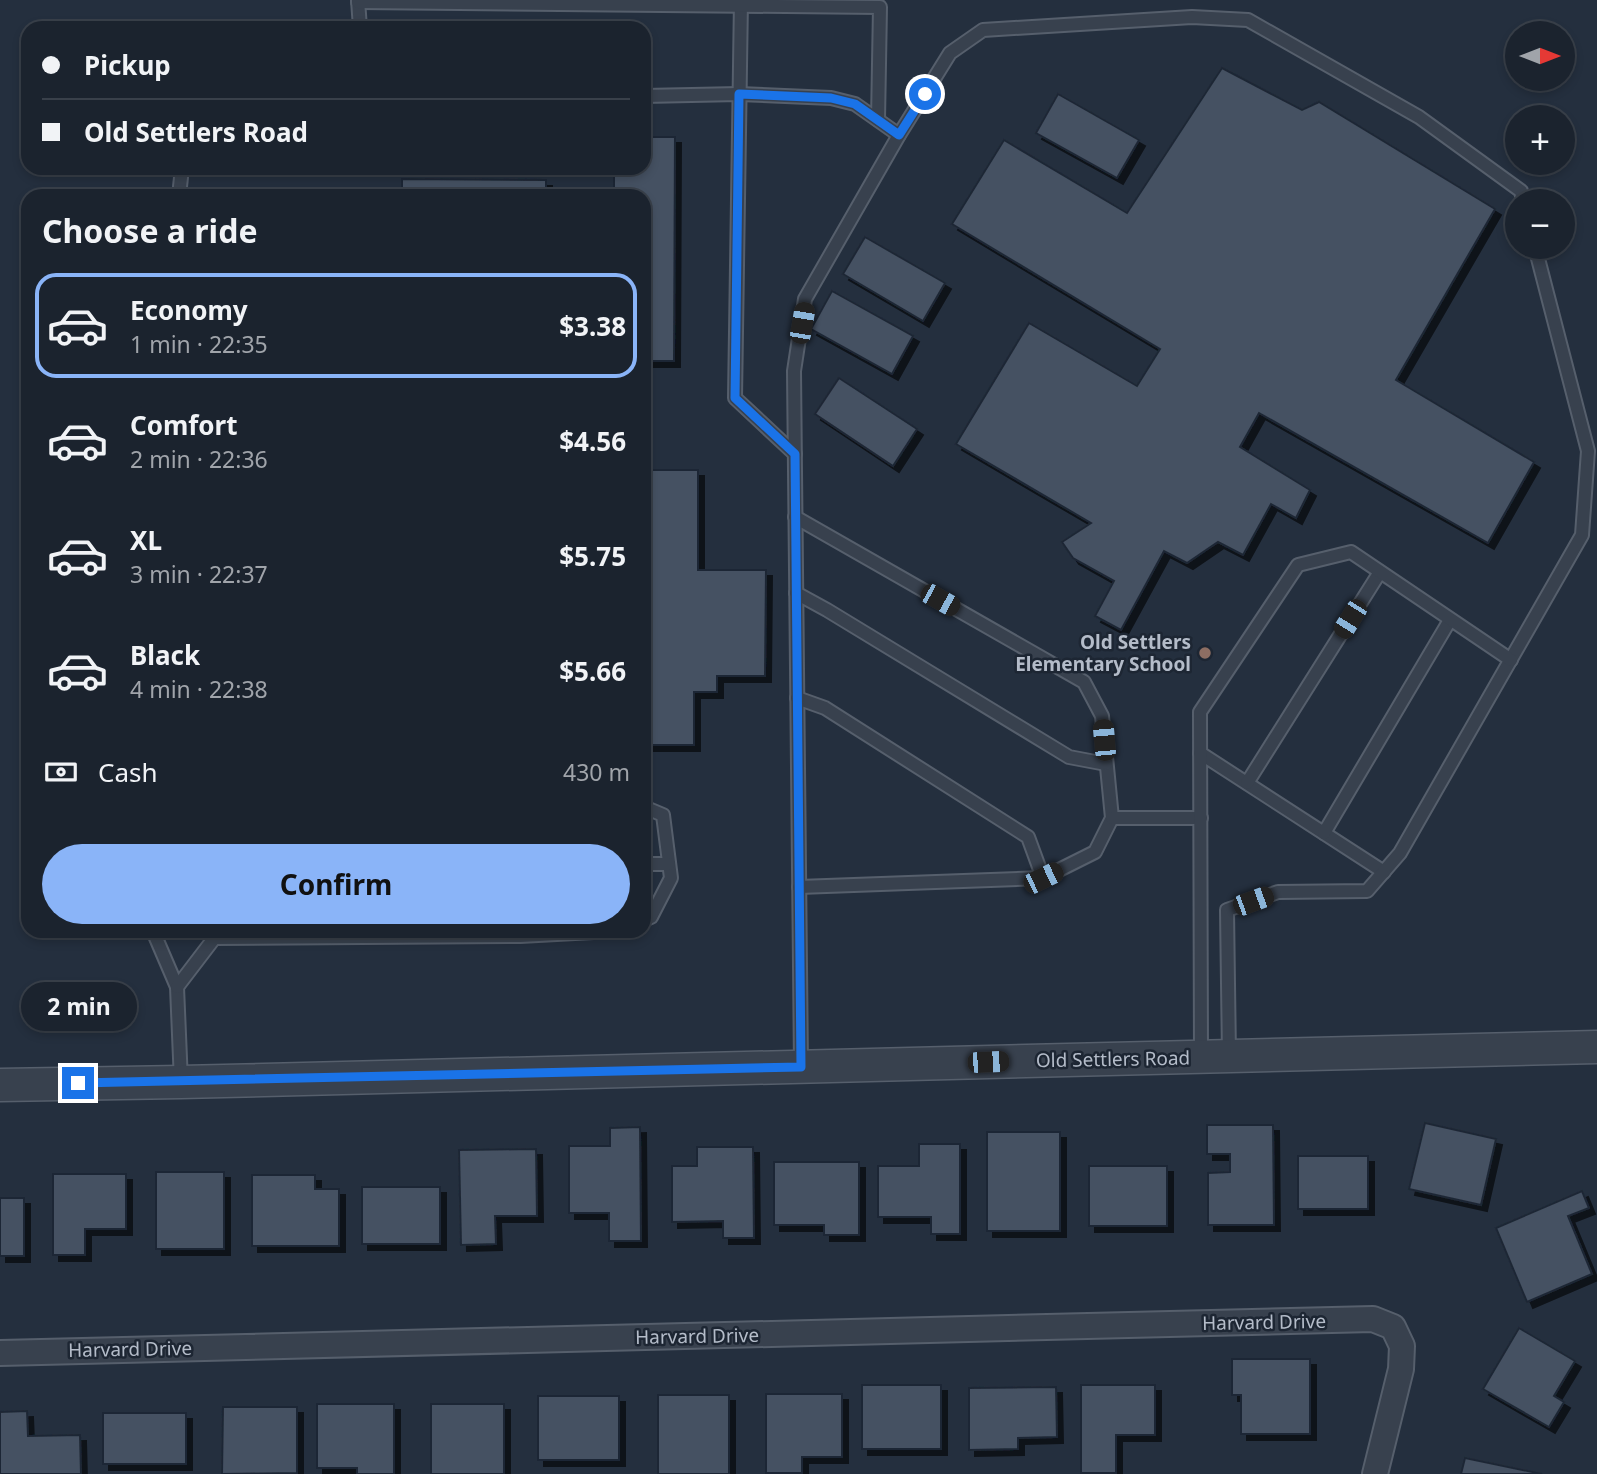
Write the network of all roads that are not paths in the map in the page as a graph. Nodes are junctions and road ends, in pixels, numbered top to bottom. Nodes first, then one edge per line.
1 (358, 1) edge
2 (741, 3) edge
3 (880, 3) edge
4 (359, 21) edge
5 (739, 94) junction
6 (651, 96) edge
7 (878, 120) junction
8 (899, 135) junction
9 (1518, 189) edge
10 (1538, 259) edge
11 (795, 454) junction
12 (795, 517) junction
13 (1380, 572) junction
14 (796, 593) junction
15 (1450, 620) junction
16 (1511, 660) junction
17 (797, 698) junction
18 (1200, 753) junction
19 (1107, 764) junction
20 (1247, 783) junction
21 (651, 810) edge
22 (1112, 818) junction
23 (1201, 818) junction
24 (1324, 834) junction
25 (651, 864) edge
26 (669, 864) junction
27 (1384, 872) junction
28 (1043, 878) junction
29 (799, 887) junction
30 (651, 917) edge
31 (156, 938) edge
32 (215, 938) edge
33 (177, 987) junction
34 (1597, 1047) edge
35 (1215, 1057) junction
36 (801, 1067) junction
37 (181, 1082) junction
38 (0, 1085) edge
39 (0, 1353) edge
40 (1375, 1474) edge

1 - 2 lane
1 - 4 lane
2 - 3 lane
2 - 5 lane
3 - 7 lane
5 - 6 lane
5 - 7 lane
5 - 11 lane
7 - 8 lane
8 - 9 lane
8 - 11 lane
10 - 16 lane
11 - 12 lane
12 - 14 lane
12 - 19 lane
13 - 15 lane
13 - 18 lane
13 - 20 lane
14 - 17 lane
14 - 19 lane
15 - 16 lane
15 - 24 lane
16 - 27 lane
17 - 28 lane
17 - 29 lane
18 - 20 lane
18 - 23 lane
19 - 22 lane
20 - 24 lane
21 - 26 lane
22 - 23 lane
22 - 28 lane
23 - 35 lane
24 - 27 lane
25 - 26 lane
26 - 30 lane
27 - 35 lane
28 - 29 lane
29 - 36 lane
31 - 33 lane
32 - 33 lane
33 - 37 lane
34 - 35 street, Old Settlers Road
35 - 36 street, Old Settlers Road
36 - 37 street, Old Settlers Road
37 - 38 street, Old Settlers Road
39 - 40 street, Harvard Drive

